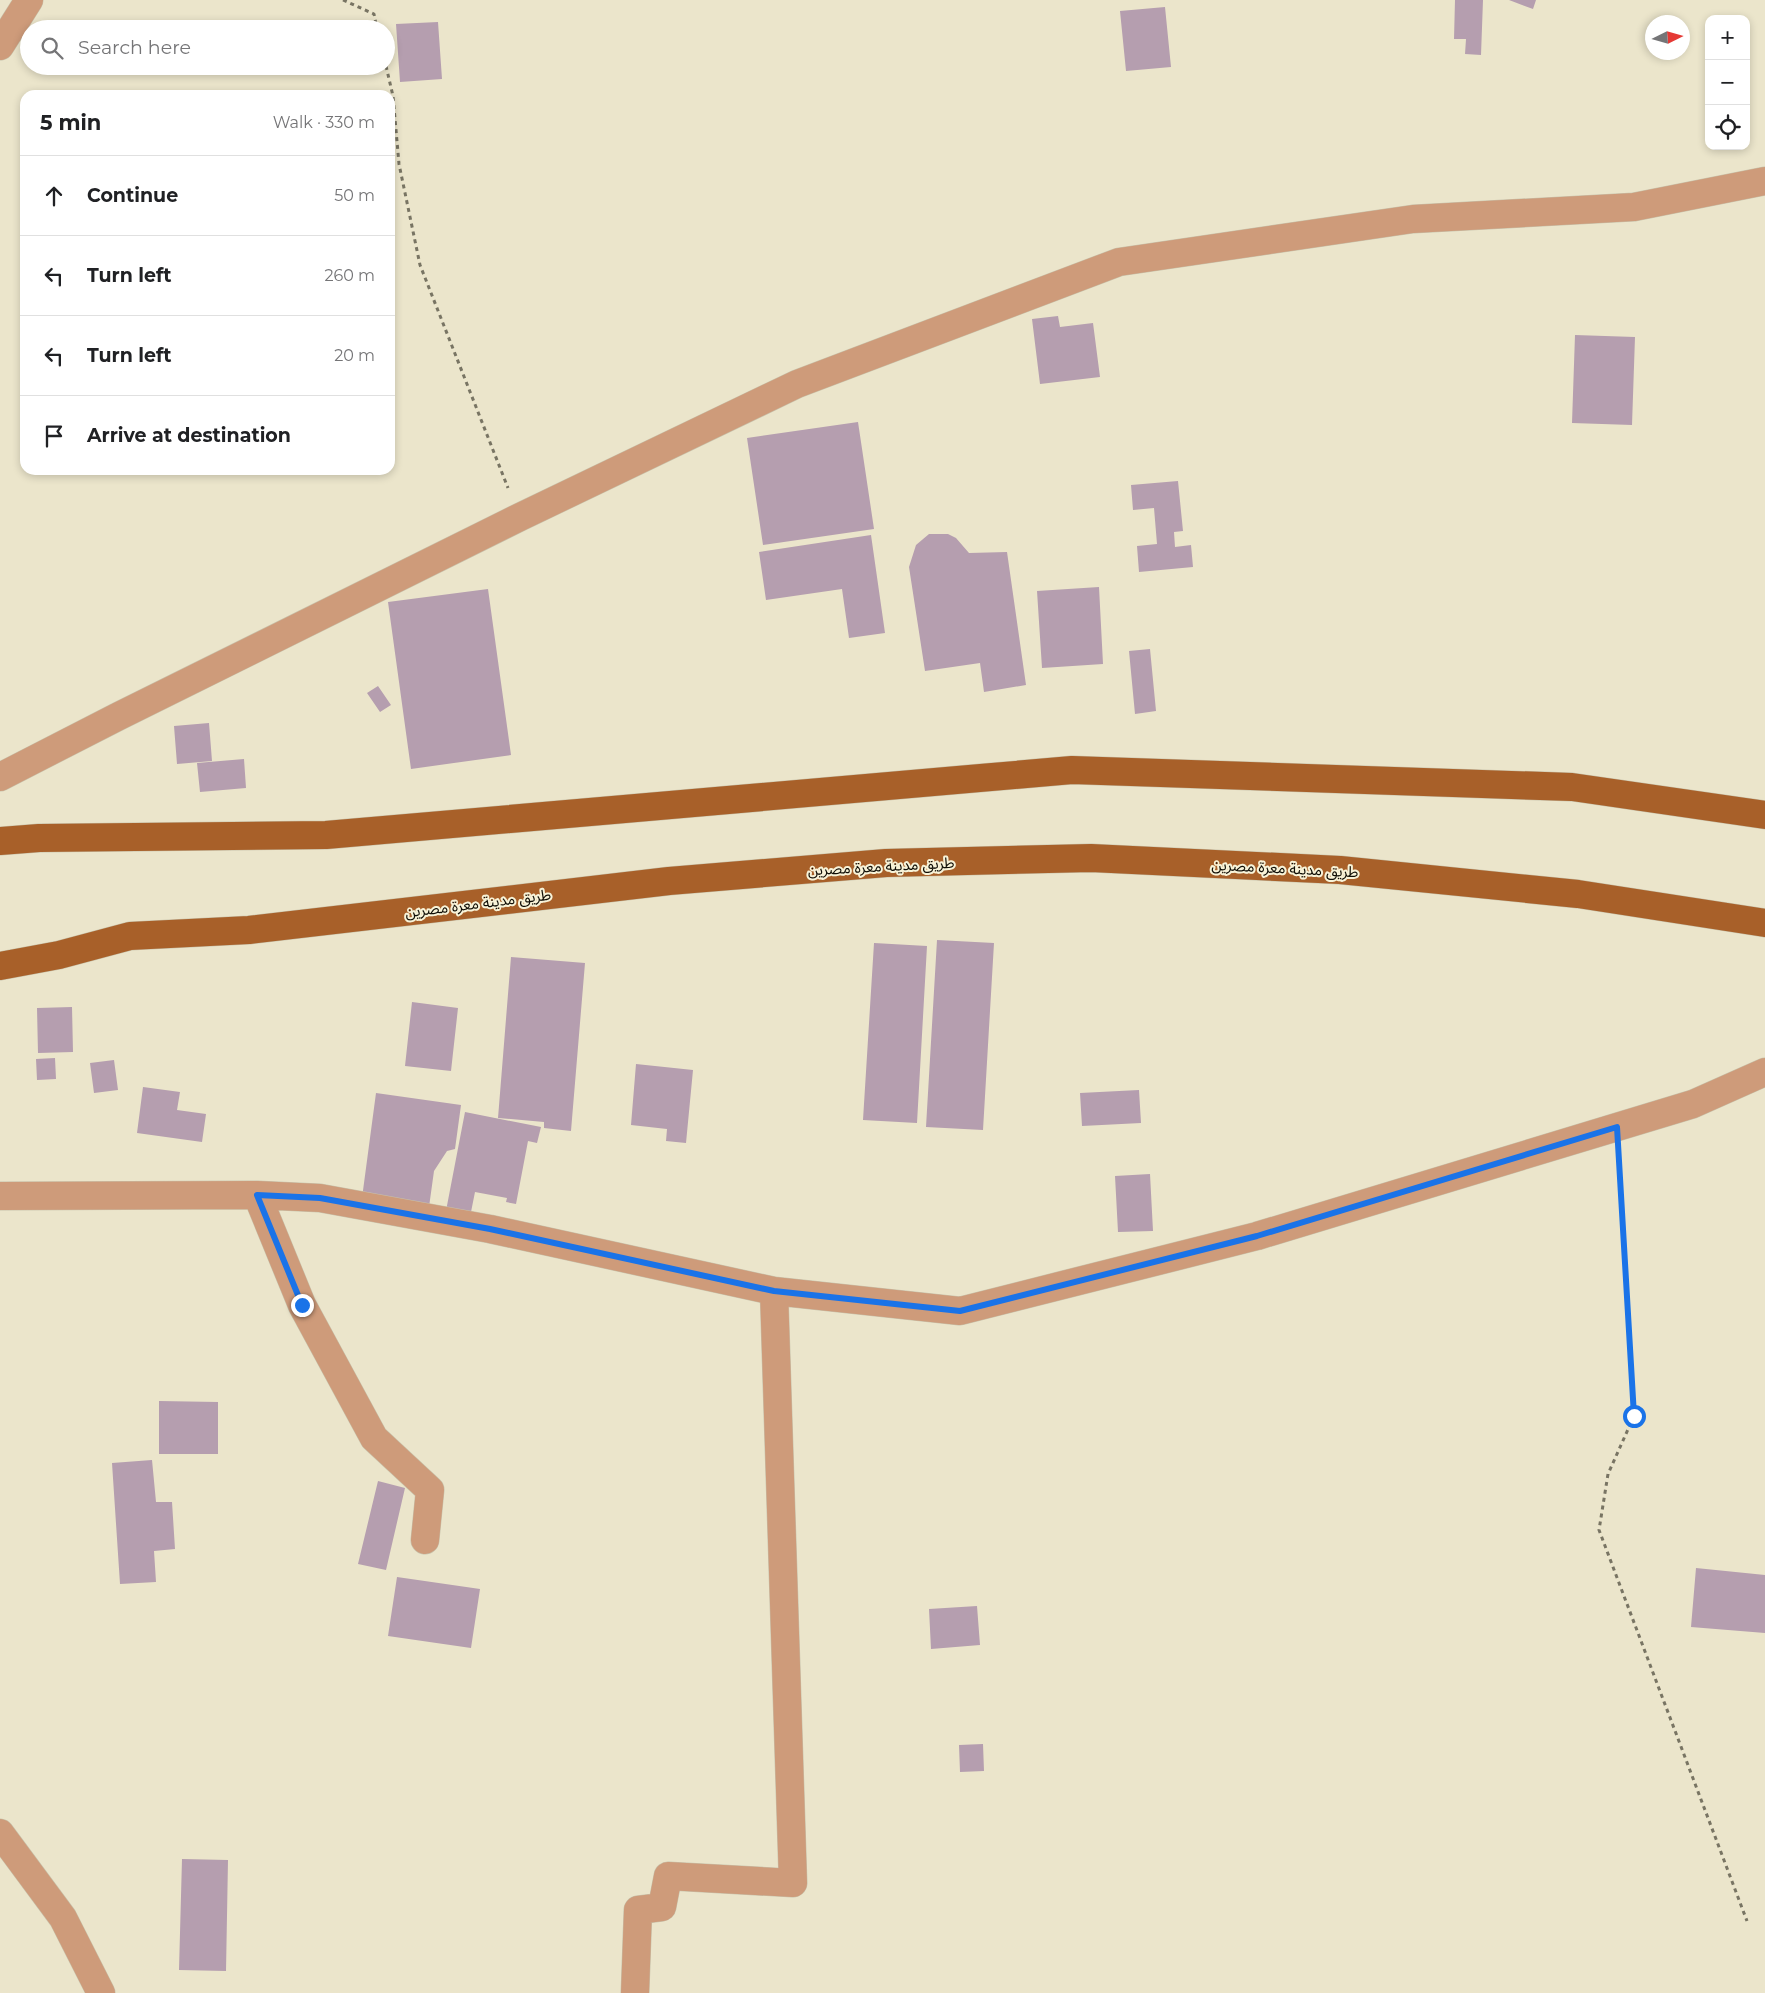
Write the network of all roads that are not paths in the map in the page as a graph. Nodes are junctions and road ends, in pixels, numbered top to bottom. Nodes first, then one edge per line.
1 (30, 0) edge
2 (0, 46) edge
3 (1765, 181) edge
4 (0, 777) edge
5 (1765, 816) edge
6 (0, 841) edge
7 (1765, 922) edge
8 (0, 966) edge
9 (1765, 1072) edge
10 (257, 1195) junction
11 (0, 1196) edge
12 (774, 1291) junction
13 (425, 1540) dead end
14 (0, 1833) edge
15 (101, 1993) edge
16 (635, 1993) edge

1 - 2 street
3 - 4 street
5 - 6 main road
7 - 8 main road, طريق مدينة معرة مصرين
9 - 12 street
10 - 11 street
10 - 12 street
10 - 13 street
12 - 16 street
14 - 15 street

